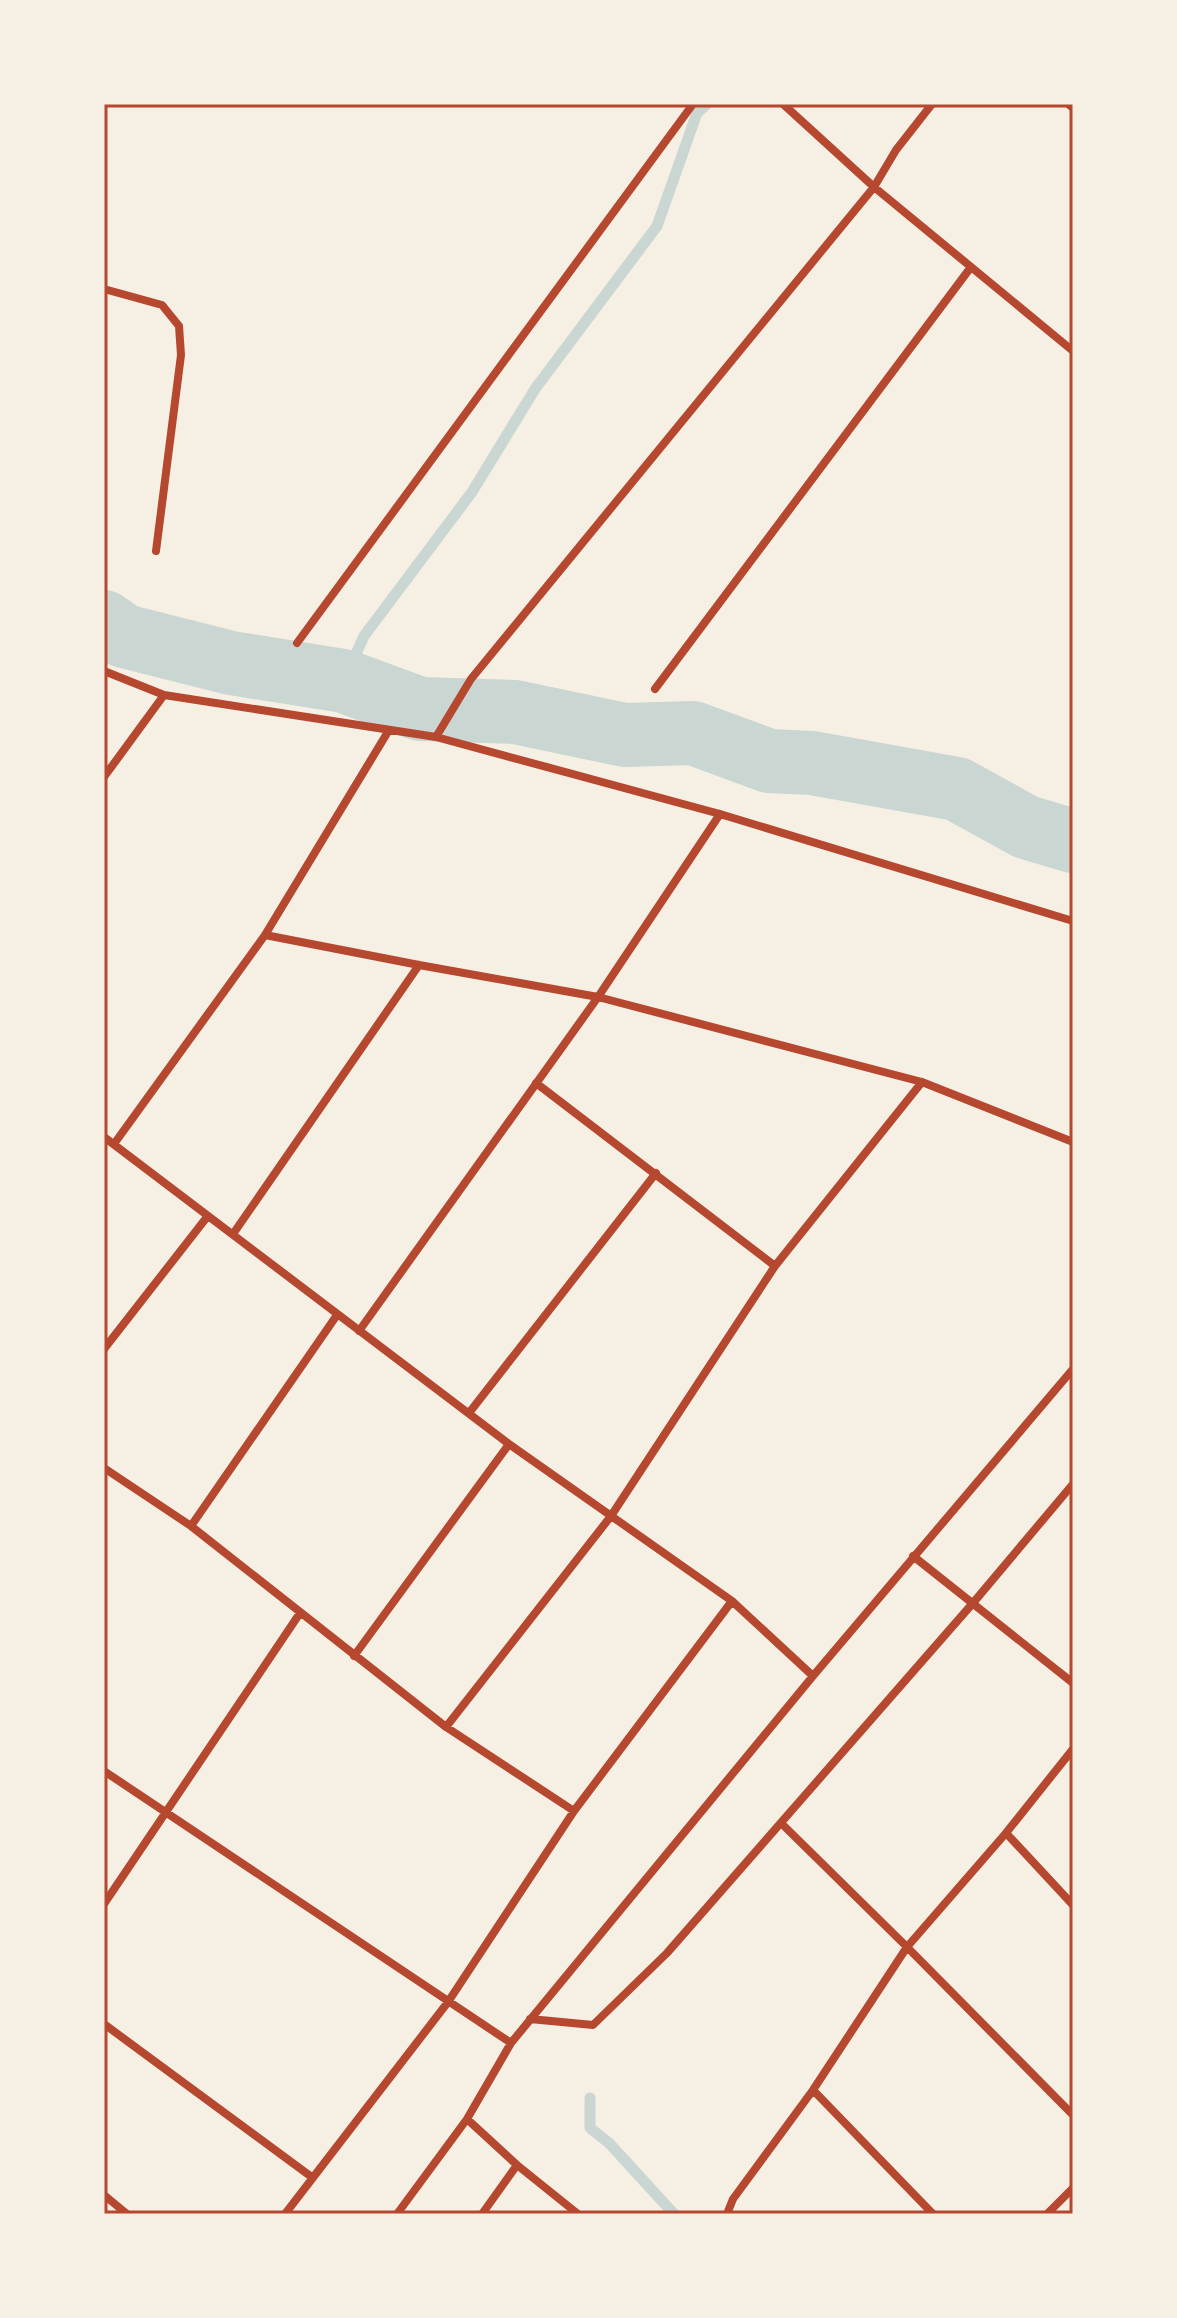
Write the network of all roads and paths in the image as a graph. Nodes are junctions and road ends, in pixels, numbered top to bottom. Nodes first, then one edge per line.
1 (693, 104) edge
2 (783, 104) edge
3 (932, 104) edge
4 (1068, 104) edge
5 (1073, 108) edge
6 (874, 187) junction
7 (971, 267) junction
8 (104, 289) edge
9 (1073, 351) edge
10 (156, 551) dead end
11 (297, 643) dead end
12 (104, 671) edge
13 (655, 689) dead end
14 (164, 695) junction
15 (389, 730) junction
16 (436, 737) junction
17 (104, 777) edge
18 (720, 814) junction
19 (1073, 921) edge
20 (265, 935) junction
21 (419, 965) junction
22 (598, 997) junction
23 (922, 1082) junction
24 (536, 1083) junction
25 (104, 1137) edge
26 (1073, 1142) edge
27 (114, 1144) junction
28 (656, 1173) junction
29 (207, 1217) junction
30 (233, 1234) junction
31 (775, 1266) junction
32 (337, 1315) junction
33 (359, 1331) junction
34 (107, 1338) edge
35 (104, 1349) edge
36 (1073, 1369) edge
37 (469, 1413) junction
38 (509, 1444) junction
39 (104, 1468) edge
40 (1073, 1484) edge
41 (611, 1516) junction
42 (191, 1526) junction
43 (913, 1556) junction
44 (732, 1601) junction
45 (973, 1603) junction
46 (300, 1613) junction
47 (354, 1656) junction
48 (813, 1676) junction
49 (1073, 1683) edge
50 (446, 1727) junction
51 (1073, 1749) edge
52 (104, 1771) edge
53 (574, 1811) junction
54 (167, 1812) junction
55 (781, 1823) junction
56 (1006, 1833) junction
57 (104, 1904) edge
58 (1073, 1905) edge
59 (907, 1947) junction
60 (448, 2002) junction
61 (530, 2019) junction
62 (104, 2024) edge
63 (511, 2043) junction
64 (813, 2090) junction
65 (1073, 2115) edge
66 (467, 2119) junction
67 (517, 2165) junction
68 (313, 2178) junction
69 (1073, 2188) edge
70 (104, 2195) edge
71 (127, 2214) edge
72 (285, 2214) edge
73 (397, 2214) edge
74 (482, 2214) edge
75 (578, 2214) edge
76 (727, 2214) edge
77 (933, 2214) edge
78 (1047, 2214) edge

1 - 11 street
2 - 6 street
3 - 6 street
4 - 5 street
6 - 7 street
6 - 16 street
7 - 9 street
7 - 13 street
8 - 10 street
12 - 14 street
14 - 15 street
14 - 17 street
15 - 16 street
15 - 20 street
16 - 18 street
18 - 19 street
18 - 22 street
20 - 21 street
20 - 27 street
21 - 22 street
21 - 30 street
22 - 23 street
22 - 24 street
23 - 26 street
23 - 31 street
24 - 28 street
24 - 33 street
25 - 27 street
27 - 29 street
28 - 31 street
28 - 37 street
29 - 30 street
29 - 34 street
30 - 32 street
31 - 41 street
32 - 33 street
32 - 42 street
33 - 37 street
34 - 35 street
36 - 43 street
37 - 38 street
38 - 41 street
38 - 47 street
39 - 42 street
40 - 45 street
41 - 44 street
41 - 50 street
42 - 46 street
43 - 45 street
43 - 48 street
44 - 48 street
44 - 53 street
45 - 49 street
45 - 55 street
46 - 47 street
46 - 54 street
47 - 50 street
48 - 61 street
50 - 53 street
51 - 56 street
52 - 54 street
53 - 60 street
54 - 57 street
54 - 60 street
55 - 59 street
55 - 61 street
56 - 58 street
56 - 59 street
59 - 64 street
59 - 65 street
60 - 63 street
60 - 68 street
61 - 63 street
62 - 68 street
63 - 66 street
64 - 76 street
64 - 77 street
66 - 67 street
66 - 73 street
67 - 74 street
67 - 75 street
68 - 72 street
69 - 78 street
70 - 71 street

